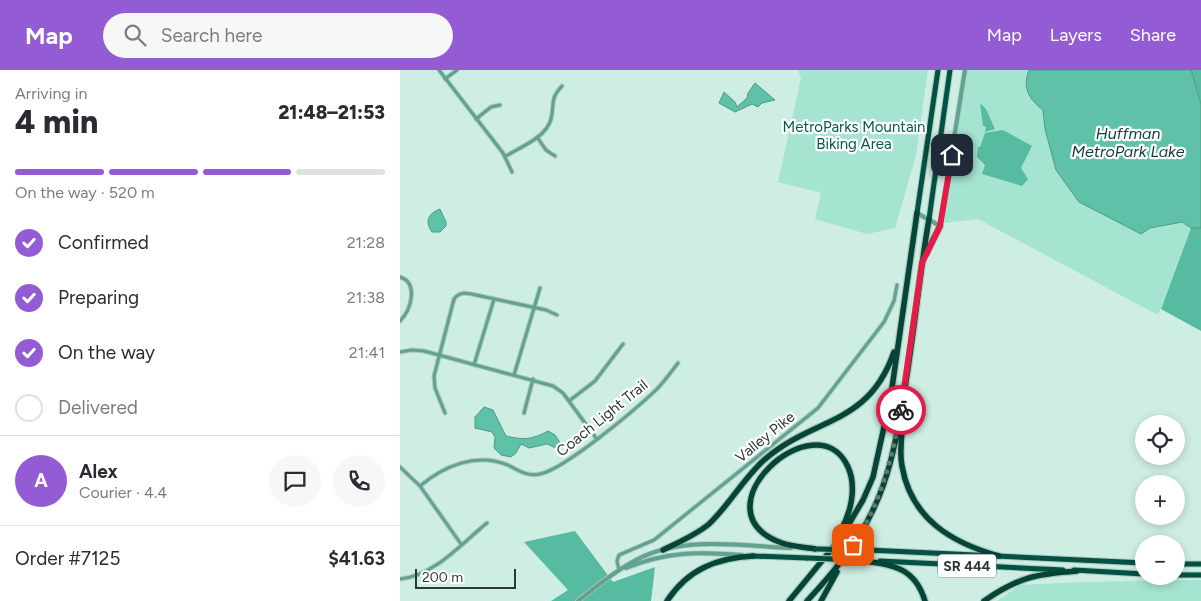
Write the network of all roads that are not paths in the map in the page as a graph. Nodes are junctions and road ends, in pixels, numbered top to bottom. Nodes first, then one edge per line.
1 (439, 70) edge
2 (457, 70) edge
3 (938, 70) edge
4 (950, 70) edge
5 (965, 70) edge
6 (444, 79) junction
7 (562, 86) dead end
8 (500, 105) dead end
9 (476, 118) junction
10 (537, 137) junction
11 (506, 156) junction
12 (555, 156) dead end
13 (512, 172) dead end
14 (917, 213) junction
15 (928, 219) junction
16 (940, 226) junction
17 (922, 263) junction
18 (400, 277) edge
19 (897, 285) dead end
20 (540, 288) dead end
21 (494, 299) junction
22 (535, 308) junction
23 (557, 315) dead end
24 (400, 321) edge
25 (898, 341) junction
26 (623, 344) dead end
27 (400, 352) edge
28 (438, 356) junction
29 (678, 363) dead end
30 (474, 365) junction
31 (514, 375) junction
32 (533, 380) junction
33 (904, 397) junction
34 (569, 401) junction
35 (445, 413) dead end
36 (524, 413) dead end
37 (596, 438) junction
38 (400, 467) edge
39 (420, 486) junction
40 (487, 523) dead end
41 (461, 544) junction
42 (816, 549) junction
43 (663, 550) junction
44 (846, 555) junction
45 (753, 556) junction
46 (827, 556) junction
47 (1000, 556) junction
48 (858, 560) junction
49 (1135, 563) edge
50 (1185, 564) edge
51 (1201, 564) edge
52 (620, 570) junction
53 (1077, 571) junction
54 (1135, 574) edge
55 (1185, 575) edge
56 (1201, 575) edge
57 (400, 579) edge
58 (578, 601) edge
59 (667, 601) edge
60 (789, 601) edge
61 (807, 601) edge
62 (821, 601) edge
63 (925, 601) edge
64 (984, 601) edge

1 - 6 street
2 - 6 street
3 - 14 highway
4 - 15 highway
5 - 16 street
6 - 9 street
7 - 10 street
8 - 9 street
9 - 11 street
10 - 11 street
10 - 12 street
11 - 13 street
14 - 15 street
14 - 25 highway
15 - 16 street
15 - 17 highway
16 - 17 highway
17 - 33 highway
18 - 24 street
19 - 52 street, Valley Pike
20 - 22 street
21 - 22 street
21 - 28 street
21 - 30 street
22 - 23 street
22 - 31 street
25 - 43 highway
25 - 46 highway
26 - 34 street
27 - 28 street
28 - 30 street
28 - 35 street
29 - 37 street, Coach Light Trail
30 - 31 street
31 - 32 street
32 - 34 street
32 - 36 street
33 - 44 highway
33 - 47 highway
34 - 37 street
37 - 39 street, Coach Light Trail
38 - 39 street
39 - 41 street
40 - 41 street
41 - 57 street
42 - 43 street
42 - 46 highway
42 - 47 highway, SR 444, bridge
43 - 52 street
44 - 61 highway
44 - 62 highway
45 - 48 highway, SR 444, bridge
45 - 52 street
45 - 59 highway
46 - 60 highway
47 - 49 highway, SR 444
48 - 53 highway, SR 444
48 - 63 highway
50 - 51 highway
52 - 58 street
53 - 54 highway, SR 444
53 - 64 highway
55 - 56 highway

